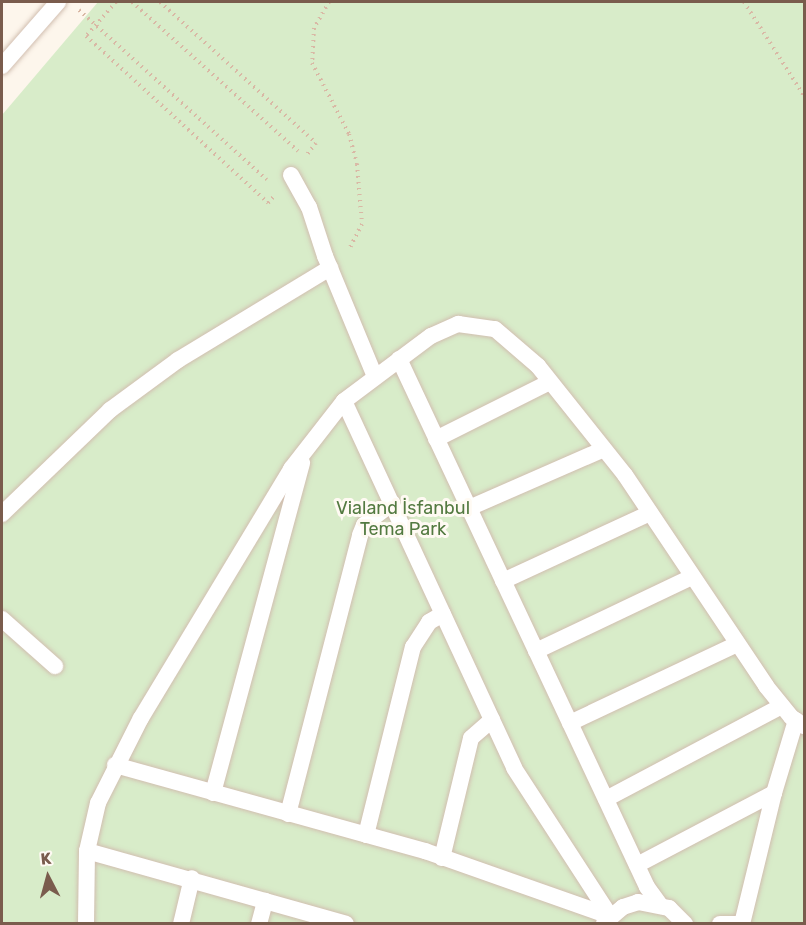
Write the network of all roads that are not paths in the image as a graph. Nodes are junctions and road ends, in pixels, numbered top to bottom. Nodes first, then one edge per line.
1 (58, 2) edge
2 (2, 66) edge
3 (291, 175) dead end
4 (330, 268) junction
5 (399, 359) junction
6 (375, 377) junction
7 (550, 382) junction
8 (344, 401) junction
9 (436, 439) junction
10 (604, 449) junction
11 (305, 450) junction
12 (392, 503) junction
13 (469, 508) junction
14 (650, 513) junction
15 (2, 514) edge
16 (692, 577) junction
17 (503, 581) junction
18 (443, 614) junction
19 (2, 619) edge
20 (737, 644) junction
21 (536, 651) junction
22 (55, 666) dead end
23 (782, 706) junction
24 (492, 720) junction
25 (570, 723) junction
26 (800, 723) edge
27 (115, 765) junction
28 (213, 793) junction
29 (774, 793) junction
30 (606, 799) junction
31 (288, 813) junction
32 (366, 835) junction
33 (87, 851) junction
34 (442, 858) junction
35 (637, 865) junction
36 (192, 878) junction
37 (265, 901) junction
38 (660, 905) junction
39 (607, 920) edge
40 (346, 923) edge
41 (86, 924) edge
42 (181, 924) edge
43 (259, 924) edge
44 (685, 924) edge
45 (720, 924) edge
46 (741, 924) edge

1 - 2 lane
3 - 4 lane
4 - 6 lane
4 - 15 lane
5 - 6 lane
5 - 7 lane
5 - 9 lane
6 - 8 lane
7 - 9 lane
7 - 10 lane
8 - 11 lane
8 - 12 lane
9 - 13 lane
10 - 13 lane
10 - 14 lane
11 - 27 lane
11 - 28 lane
12 - 18 lane
12 - 31 lane
13 - 17 lane
14 - 16 lane
14 - 17 lane
16 - 20 lane
16 - 21 lane
17 - 21 lane
18 - 24 lane
18 - 32 lane
19 - 22 lane
20 - 23 lane
20 - 25 lane
21 - 25 lane
23 - 26 lane
23 - 30 lane
24 - 34 lane
24 - 39 lane
25 - 30 lane
26 - 29 lane
27 - 28 lane
27 - 33 lane
28 - 31 lane
29 - 35 lane
29 - 46 lane
30 - 35 lane
31 - 32 lane
32 - 34 lane
33 - 36 lane
33 - 41 lane
34 - 39 lane
35 - 38 lane
36 - 37 lane
36 - 42 lane
37 - 40 lane
37 - 43 lane
38 - 39 lane
38 - 44 lane
45 - 46 lane

